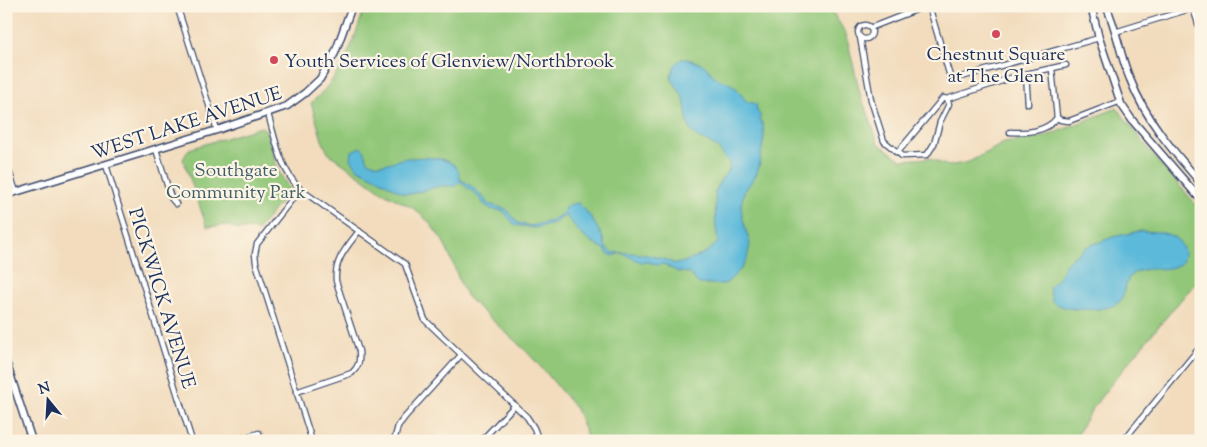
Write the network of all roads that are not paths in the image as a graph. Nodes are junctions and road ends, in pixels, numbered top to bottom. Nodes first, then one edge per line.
1 (177, 6) edge
2 (352, 6) edge
3 (927, 6) edge
4 (1091, 6) edge
5 (1106, 6) edge
6 (1193, 7) edge
7 (870, 28) junction
8 (1115, 32) junction
9 (1201, 33) edge
10 (860, 37) junction
11 (1099, 38) junction
12 (1066, 65) dead end
13 (1052, 69) junction
14 (1026, 74) junction
15 (947, 99) junction
16 (1120, 101) junction
17 (1028, 104) dead end
18 (268, 114) junction
19 (1057, 118) junction
20 (218, 130) junction
21 (1010, 132) dead end
22 (156, 149) junction
23 (896, 152) junction
24 (6, 162) edge
25 (106, 165) junction
26 (1201, 183) edge
27 (300, 189) junction
28 (16, 192) junction
29 (6, 195) edge
30 (1201, 200) edge
31 (176, 204) dead end
32 (359, 231) junction
33 (1201, 346) edge
34 (461, 355) junction
35 (6, 362) edge
36 (296, 392) junction
37 (515, 405) junction
38 (258, 433) dead end
39 (32, 441) edge
40 (192, 441) edge
41 (232, 441) edge
42 (312, 441) edge
43 (394, 441) edge
44 (482, 441) edge
45 (540, 441) edge
46 (1124, 441) edge

1 - 20 street
2 - 18 main road, WEST LAKE AVENUE
3 - 7 street
3 - 11 street
4 - 11 main road
5 - 8 main road
6 - 8 street
6 - 9 street
7 - 10 street
7 - 10 street
8 - 26 main road
10 - 23 street
11 - 16 main road
12 - 13 street
13 - 14 street
13 - 19 street
14 - 15 street
14 - 17 street
15 - 23 street
15 - 23 street
16 - 19 street
16 - 30 main road
18 - 20 main road, WEST LAKE AVENUE
18 - 27 street
19 - 21 street
20 - 22 main road, WEST LAKE AVENUE
22 - 25 main road, WEST LAKE AVENUE
22 - 31 street
24 - 28 street
25 - 28 main road, WEST LAKE AVENUE
25 - 40 street, PICKWICK AVENUE
27 - 32 street
27 - 36 street
28 - 29 main road, WEST LAKE AVENUE
32 - 34 street
32 - 36 street
33 - 46 street
34 - 37 street
34 - 43 street
35 - 39 main road
36 - 42 street
37 - 44 street
37 - 45 street
38 - 41 street

